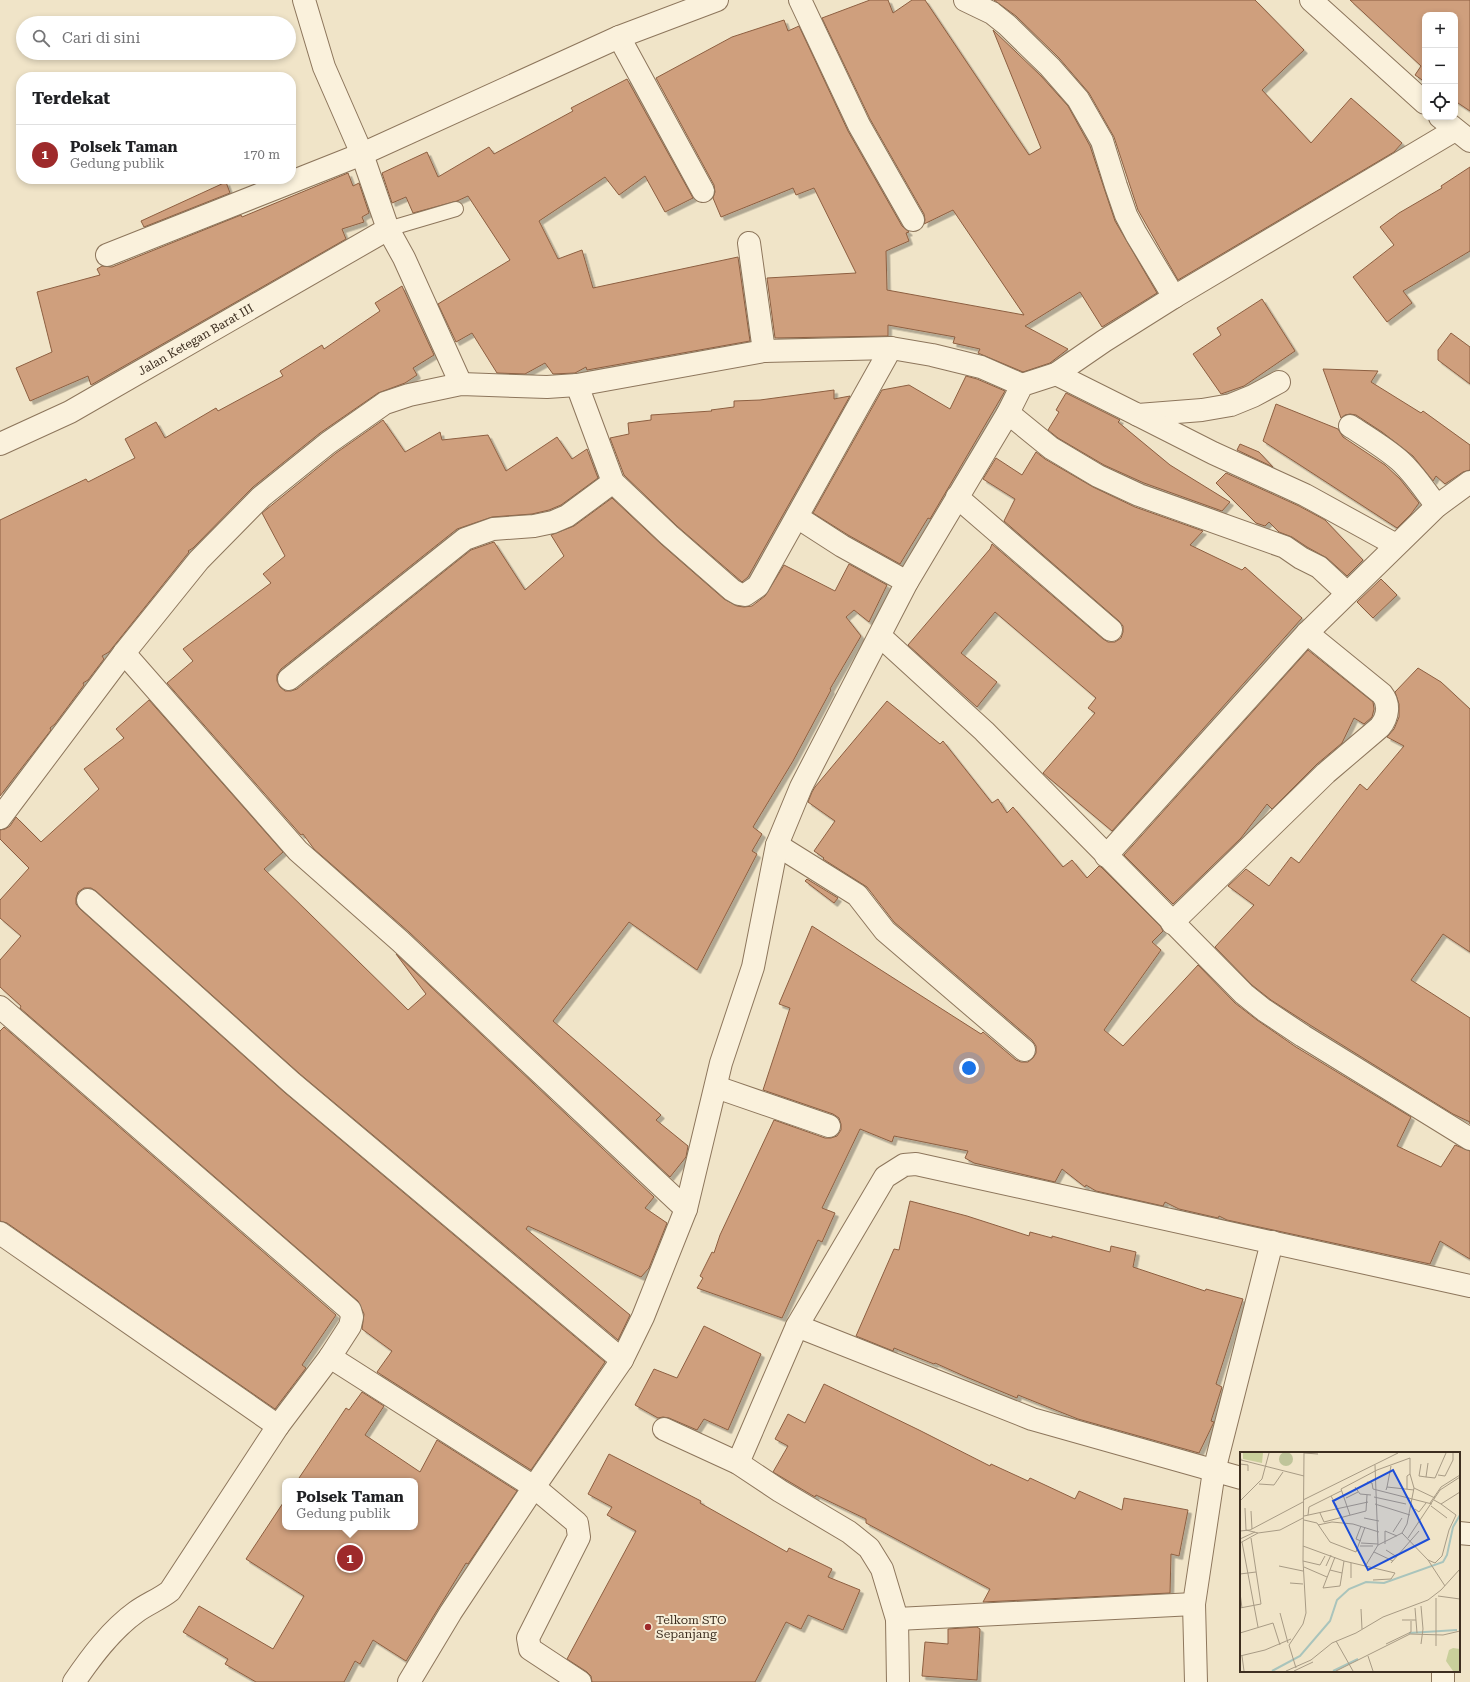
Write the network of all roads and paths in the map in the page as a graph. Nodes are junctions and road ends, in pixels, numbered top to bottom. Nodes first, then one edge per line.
1 (304, 0) edge
2 (717, 0) edge
3 (800, 0) edge
4 (965, 0) edge
5 (1311, 0) edge
6 (619, 37) junction
7 (1422, 100) edge
8 (1455, 130) edge
9 (362, 154) junction
10 (296, 180) edge
11 (286, 184) edge
12 (703, 191) dead end
13 (456, 209) dead end
14 (913, 220) dead end
15 (389, 232) junction
16 (749, 243) dead end
17 (107, 255) dead end
18 (1174, 297) junction
19 (891, 348) junction
20 (764, 351) junction
21 (1056, 374) junction
22 (1279, 382) dead end
23 (461, 384) junction
24 (577, 385) junction
25 (1022, 385) junction
26 (1008, 413) junction
27 (1138, 415) junction
28 (1350, 426) dead end
29 (0, 444) edge
30 (613, 482) junction
31 (1470, 482) edge
32 (957, 497) junction
33 (1436, 506) junction
34 (797, 517) junction
35 (1396, 545) junction
36 (907, 582) junction
37 (1347, 593) junction
38 (1111, 630) dead end
39 (1307, 633) junction
40 (880, 636) junction
41 (124, 653) junction
42 (289, 679) dead end
43 (0, 818) edge
44 (777, 846) junction
45 (1106, 856) junction
46 (88, 900) dead end
47 (1172, 923) junction
48 (0, 1007) edge
49 (1024, 1050) dead end
50 (716, 1087) junction
51 (829, 1126) dead end
52 (1470, 1139) edge
53 (686, 1209) junction
54 (0, 1233) edge
55 (1272, 1242) junction
56 (1470, 1286) edge
57 (797, 1326) junction
58 (330, 1357) junction
59 (622, 1360) junction
60 (278, 1426) junction
61 (664, 1429) dead end
62 (738, 1463) junction
63 (1214, 1471) junction
64 (1240, 1478) edge
65 (534, 1487) junction
66 (1460, 1533) edge
67 (1470, 1534) edge
68 (1194, 1604) junction
69 (897, 1619) junction
70 (74, 1682) edge
71 (409, 1682) edge
72 (580, 1682) edge
73 (898, 1682) edge
74 (1196, 1682) edge

1 - 9 street
2 - 6 street
3 - 14 street
4 - 18 street
5 - 7 street
6 - 9 street
6 - 12 street
8 - 18 street
9 - 10 street
9 - 15 street
11 - 17 street
13 - 15 lane
15 - 23 street
15 - 29 street, Jalan Ketegan Barat III
16 - 20 street
18 - 21 street
19 - 20 street
19 - 25 street
19 - 34 street
20 - 24 street
21 - 25 street
21 - 27 street
22 - 27 street
23 - 24 street
23 - 41 street
24 - 30 street
25 - 26 street
26 - 32 street
26 - 37 street
27 - 35 street
28 - 33 street
30 - 34 street
30 - 42 street
31 - 33 street
32 - 36 street
32 - 38 street
33 - 35 street
34 - 36 street
35 - 37 street
36 - 40 street
37 - 39 street
39 - 45 street
39 - 47 street
40 - 44 street
40 - 45 street
41 - 43 street
41 - 53 street
44 - 49 street
44 - 50 street
45 - 47 street
46 - 59 street
47 - 52 street
48 - 58 street
50 - 51 street
50 - 53 street
53 - 59 street
54 - 60 street
55 - 56 street
55 - 57 street
55 - 63 street
57 - 62 street
57 - 63 street
58 - 60 street
58 - 65 street
59 - 65 street
60 - 70 street
61 - 62 street
62 - 69 street
63 - 64 street
63 - 68 street
65 - 71 street
65 - 72 street
66 - 67 street
68 - 69 street
68 - 74 street
69 - 73 street

